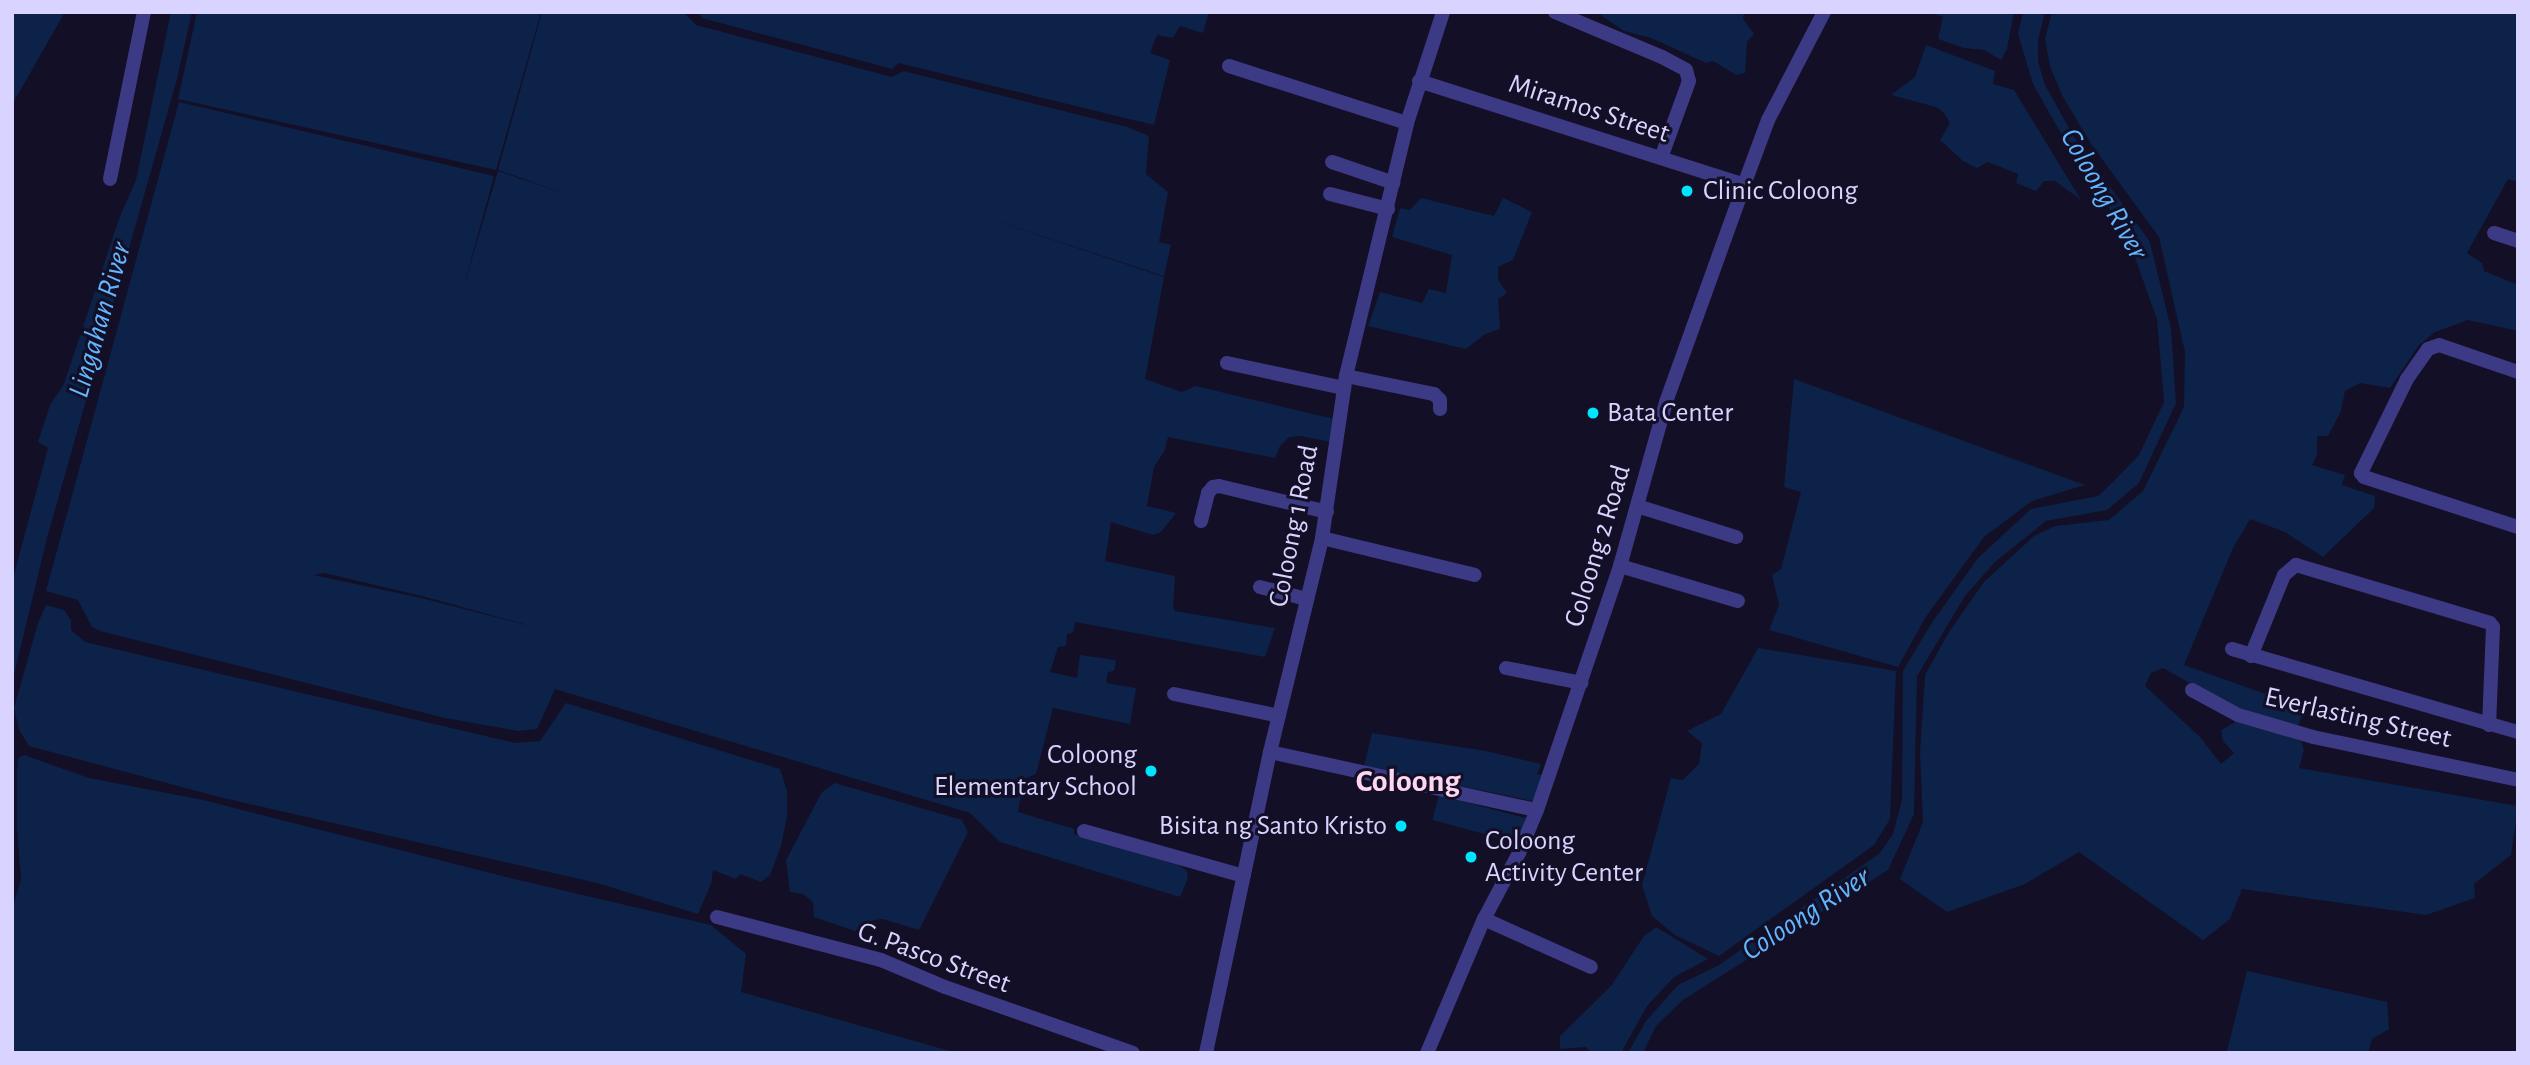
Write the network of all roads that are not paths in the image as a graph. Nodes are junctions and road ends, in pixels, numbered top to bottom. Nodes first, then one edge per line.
1 (144, 12) edge
2 (1443, 12) edge
3 (1555, 12) edge
4 (1824, 12) edge
5 (1228, 66) dead end
6 (1419, 81) junction
7 (1407, 123) junction
8 (1661, 158) junction
9 (1332, 162) dead end
10 (110, 179) dead end
11 (1394, 183) junction
12 (1744, 185) junction
13 (1330, 194) dead end
14 (1388, 209) junction
15 (2494, 233) dead end
16 (2518, 241) edge
17 (1227, 363) dead end
18 (2518, 372) edge
19 (1345, 382) junction
20 (1440, 409) dead end
21 (1637, 506) junction
22 (1327, 512) junction
23 (1201, 521) dead end
24 (2518, 527) edge
25 (1736, 537) dead end
26 (1322, 538) junction
27 (1620, 566) junction
28 (1475, 575) dead end
29 (1260, 587) dead end
30 (1306, 599) junction
31 (1738, 601) dead end
32 (2232, 649) dead end
33 (2251, 656) junction
34 (1506, 668) dead end
35 (1582, 683) junction
36 (2192, 690) dead end
37 (1174, 694) dead end
38 (1279, 716) junction
39 (2489, 725) junction
40 (2518, 732) edge
41 (1270, 752) junction
42 (2518, 780) edge
43 (1537, 810) junction
44 (1084, 831) dead end
45 (1244, 876) junction
46 (717, 917) dead end
47 (1484, 919) junction
48 (1591, 967) dead end
49 (1133, 1053) edge
50 (1206, 1053) edge
51 (1427, 1053) edge

1 - 10 street
2 - 6 street, Coloong 1 Road
3 - 8 street
4 - 12 street, Coloong 2 Road
5 - 7 street
6 - 7 street, Coloong 1 Road
6 - 8 street, Miramos Street
7 - 11 street, Coloong 1 Road
8 - 12 street, Miramos Street
9 - 11 street
11 - 14 street, Coloong 1 Road
12 - 21 street, Coloong 2 Road
13 - 14 street
14 - 19 street, Coloong 1 Road
15 - 16 street
17 - 19 street
18 - 24 street
19 - 20 street
19 - 22 street, Coloong 1 Road
21 - 25 street
21 - 27 street, Coloong 2 Road
22 - 23 street
22 - 26 street, Coloong 1 Road
26 - 28 street
26 - 30 street, Coloong 1 Road
27 - 31 street
27 - 35 street, Coloong 2 Road
29 - 30 street
30 - 38 street, Coloong 1 Road
32 - 33 street
33 - 39 street
33 - 39 street
34 - 35 street
35 - 43 street, Coloong 2 Road
36 - 42 street, Everlasting Street
37 - 38 street
38 - 41 street, Coloong 1 Road
39 - 40 street
41 - 43 street
41 - 45 street, Coloong 1 Road
43 - 47 street, Coloong 2 Road
44 - 45 street
45 - 50 street, Coloong 1 Road
46 - 49 street, G. Pasco Street
47 - 48 street
47 - 51 street, Coloong 2 Road

